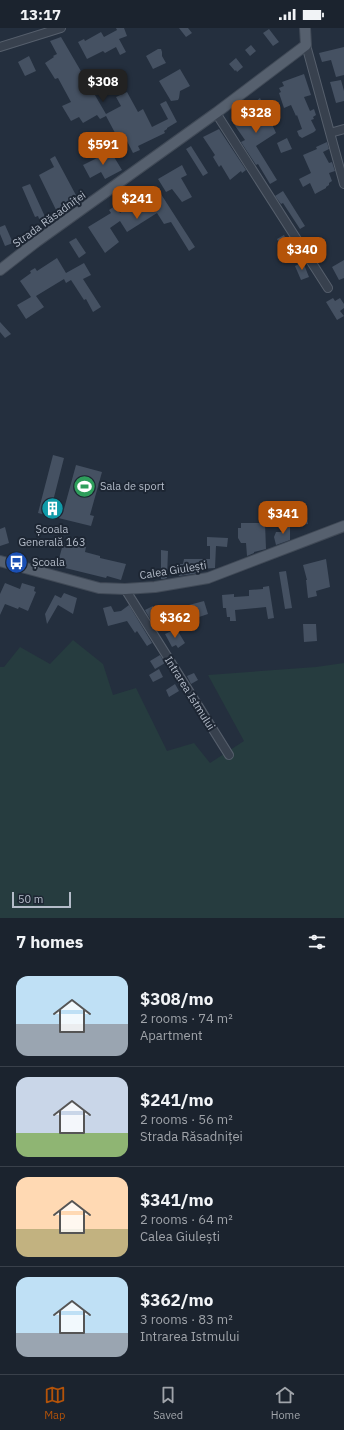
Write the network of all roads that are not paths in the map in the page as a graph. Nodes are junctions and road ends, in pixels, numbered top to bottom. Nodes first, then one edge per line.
1 (60, 28) edge
2 (305, 28) edge
3 (306, 45) junction
4 (0, 47) edge
5 (216, 113) junction
6 (344, 129) edge
7 (330, 133) junction
8 (344, 184) edge
9 (0, 270) edge
10 (328, 288) dead end
11 (344, 526) edge
12 (0, 561) edge
13 (125, 589) junction
14 (229, 755) dead end

1 - 4 street
2 - 3 main road
3 - 5 main road, Strada Răsadniței
3 - 7 street
5 - 9 main road, Strada Răsadniței
5 - 10 street
6 - 7 street
7 - 8 street
11 - 13 main road, Calea Giulești
12 - 13 main road, Calea Giulești
13 - 14 street, Intrarea Istmului

